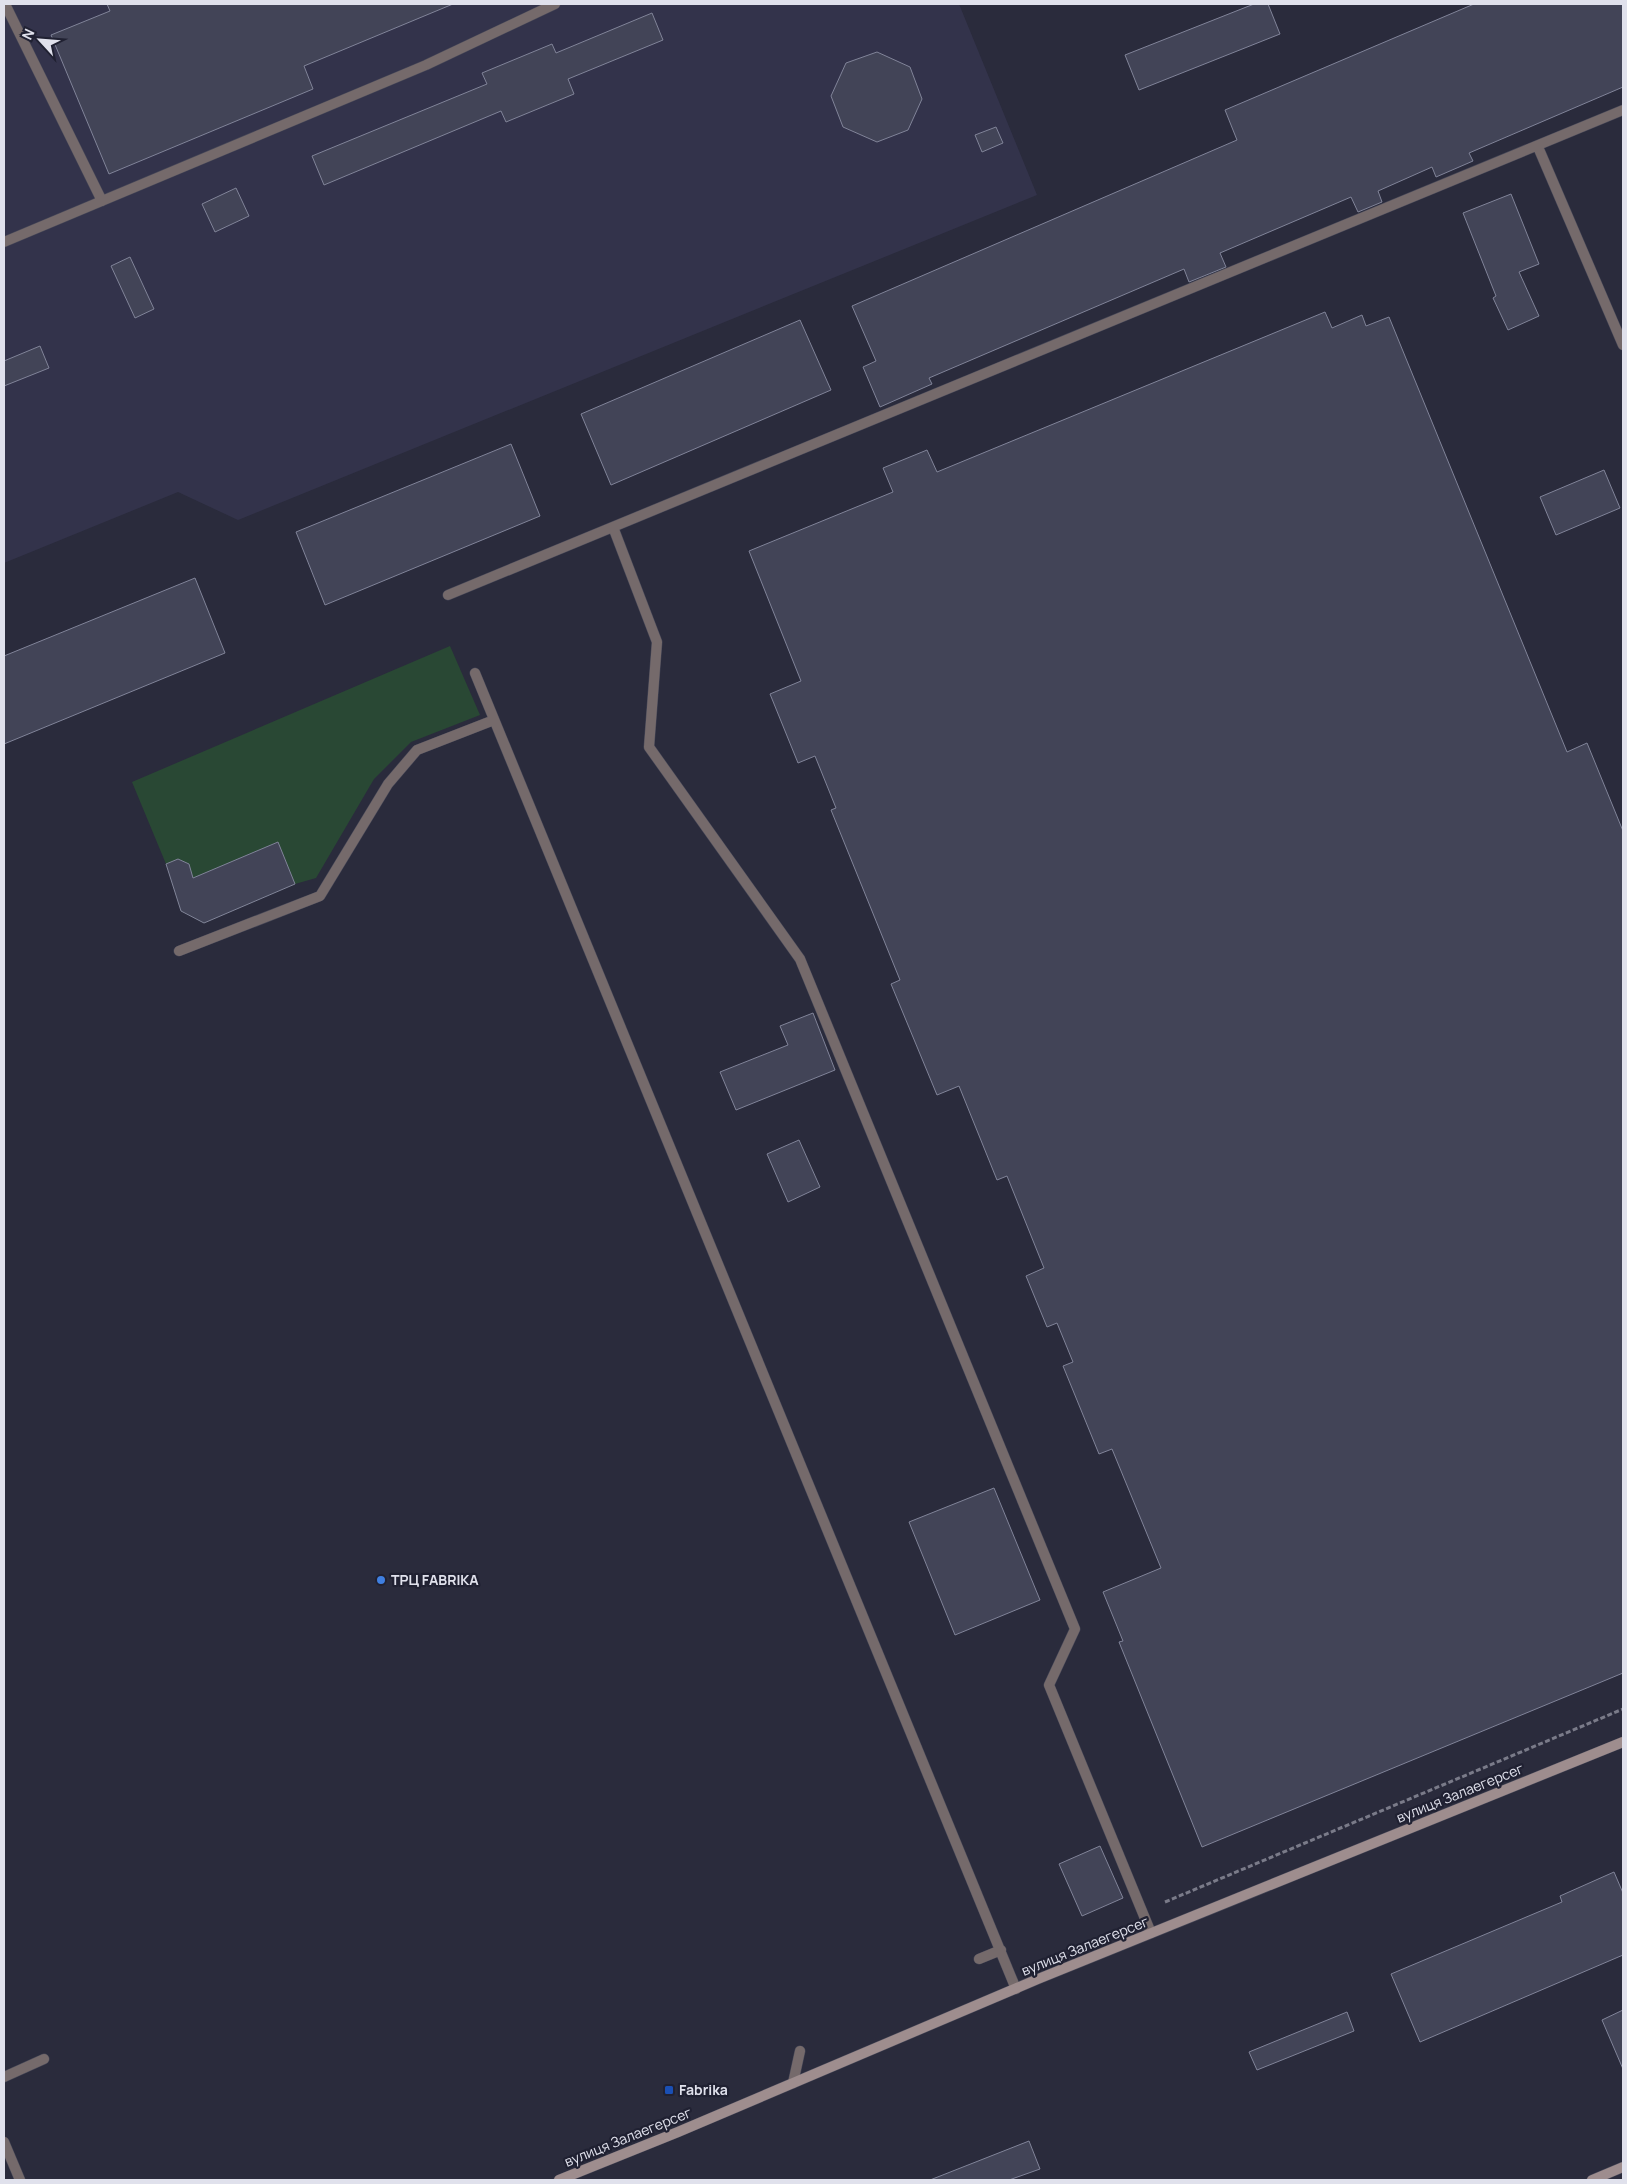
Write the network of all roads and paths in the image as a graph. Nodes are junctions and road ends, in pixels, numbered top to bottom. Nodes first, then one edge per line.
1 (5, 4) edge
2 (556, 4) edge
3 (1623, 110) edge
4 (1538, 147) junction
5 (102, 201) junction
6 (4, 242) edge
7 (1623, 345) edge
8 (613, 527) junction
9 (448, 595) dead end
10 (475, 673) dead end
11 (494, 720) junction
12 (179, 952) dead end
13 (1623, 1709) edge
14 (1623, 1742) edge
15 (1165, 1902) dead end
16 (1151, 1934) junction
17 (1001, 1950) junction
18 (979, 1959) dead end
19 (1016, 1989) junction
20 (800, 2051) dead end
21 (44, 2059) dead end
22 (4, 2077) edge
23 (793, 2084) junction
24 (4, 2142) edge
25 (1623, 2167) edge
26 (20, 2180) edge
27 (559, 2180) edge
28 (1592, 2180) edge

1 - 5 lane
2 - 5 lane
3 - 4 lane
4 - 7 lane
4 - 8 lane
5 - 6 lane
8 - 9 lane
8 - 16 lane
10 - 11 lane
11 - 12 lane
11 - 17 lane
13 - 15 path
14 - 16 main road, вулиця Залаегерсег
16 - 19 main road, вулиця Залаегерсег
17 - 18 lane
17 - 19 lane
19 - 23 main road, вулиця Залаегерсег
20 - 23 lane
21 - 22 lane
23 - 27 main road, вулиця Залаегерсег
24 - 26 lane
25 - 28 main road

